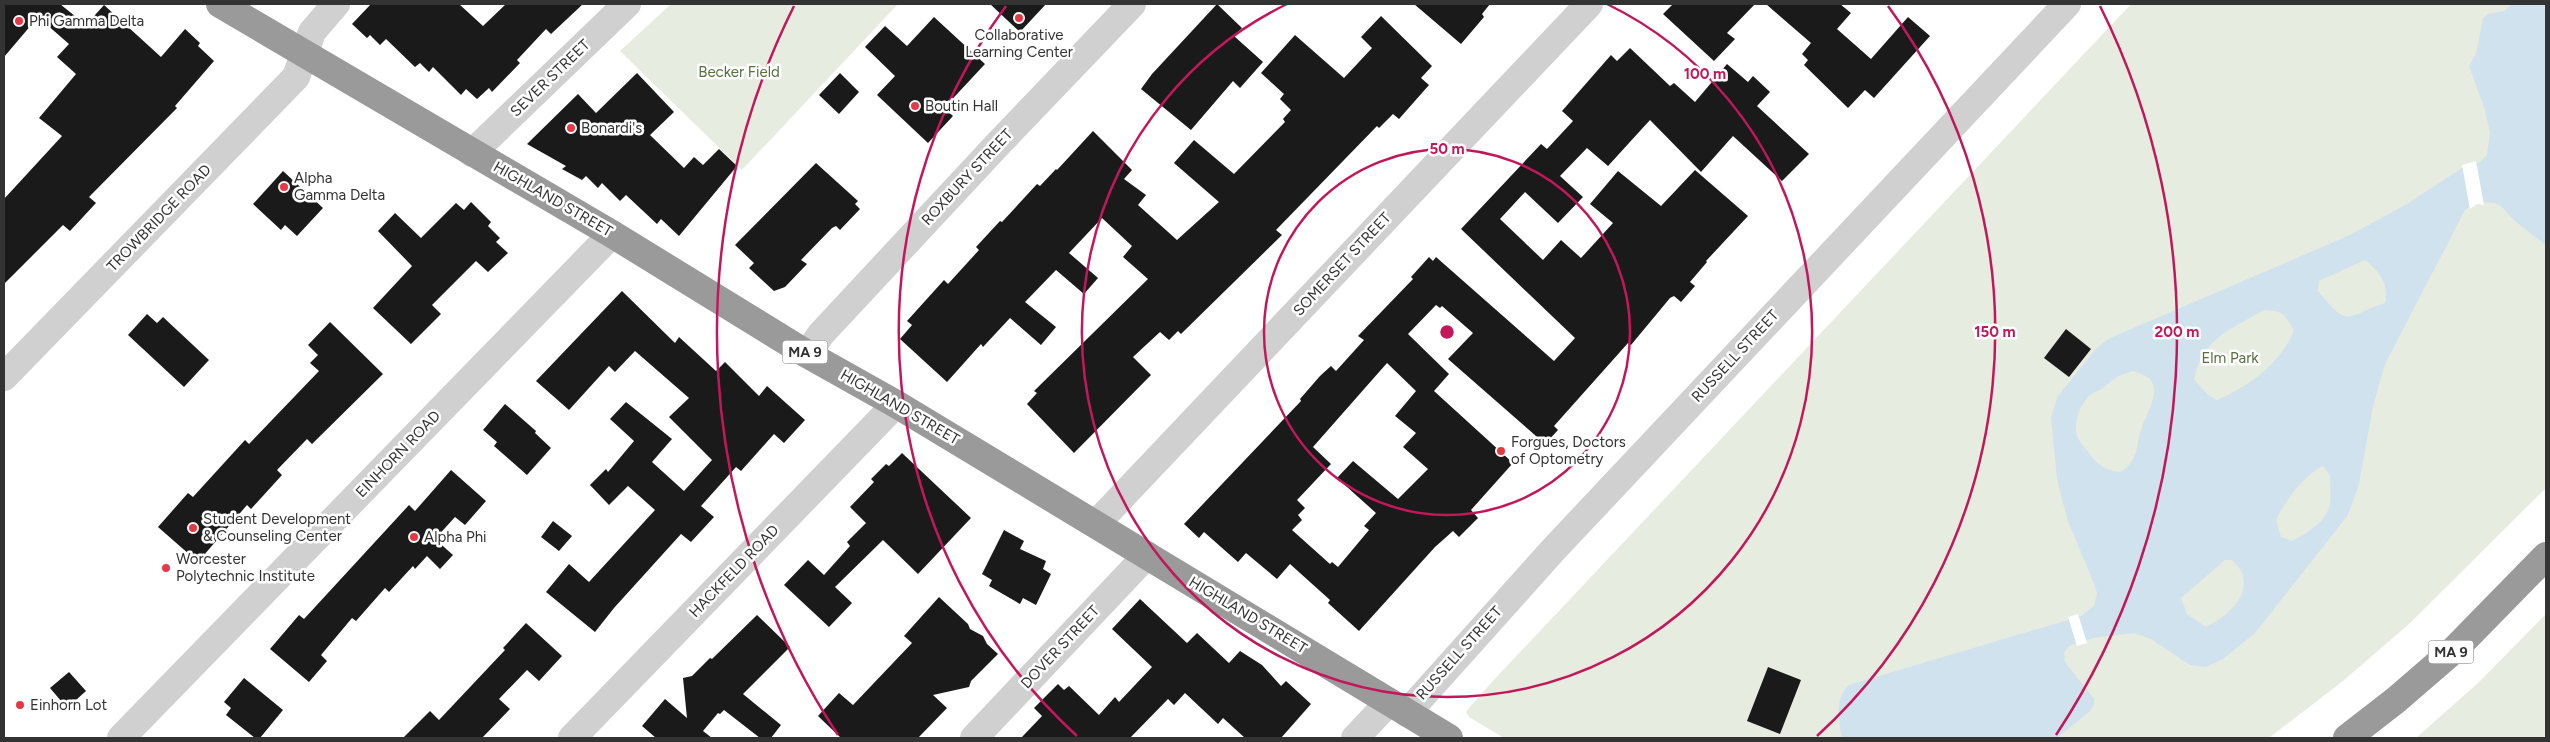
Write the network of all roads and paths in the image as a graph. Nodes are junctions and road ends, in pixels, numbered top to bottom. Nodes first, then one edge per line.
1 (220, 4) edge
2 (336, 4) edge
3 (627, 4) edge
4 (1132, 4) edge
5 (1589, 4) edge
6 (2067, 4) edge
7 (304, 54) junction
8 (472, 153) junction
9 (612, 234) junction
10 (807, 354) junction
11 (4, 377) edge
12 (896, 404) junction
13 (1096, 524) junction
14 (1147, 555) junction
15 (2546, 556) edge
16 (1398, 707) junction
17 (121, 738) edge
18 (572, 738) edge
19 (974, 738) edge
20 (1355, 738) edge
21 (1449, 738) edge
22 (2347, 738) edge

1 - 7 highway, HIGHLAND STREET / MA 9
2 - 7 street, TROWBRIDGE ROAD
3 - 8 street, SEVER STREET
4 - 10 street, ROXBURY STREET
5 - 13 street, SOMERSET STREET
6 - 16 street, RUSSELL STREET
7 - 8 highway, HIGHLAND STREET / MA 9
7 - 11 street, TROWBRIDGE ROAD
8 - 9 highway, HIGHLAND STREET / MA 9
9 - 10 highway, HIGHLAND STREET / MA 9
9 - 17 street, EINHORN ROAD
10 - 12 highway, HIGHLAND STREET / MA 9
12 - 13 highway, HIGHLAND STREET / MA 9
12 - 18 street, HACKFELD ROAD
13 - 14 highway, HIGHLAND STREET / MA 9
14 - 16 highway, HIGHLAND STREET / MA 9
14 - 19 street, DOVER STREET
15 - 22 highway, MA 9
16 - 20 street, RUSSELL STREET
16 - 21 highway, HIGHLAND STREET / MA 9

